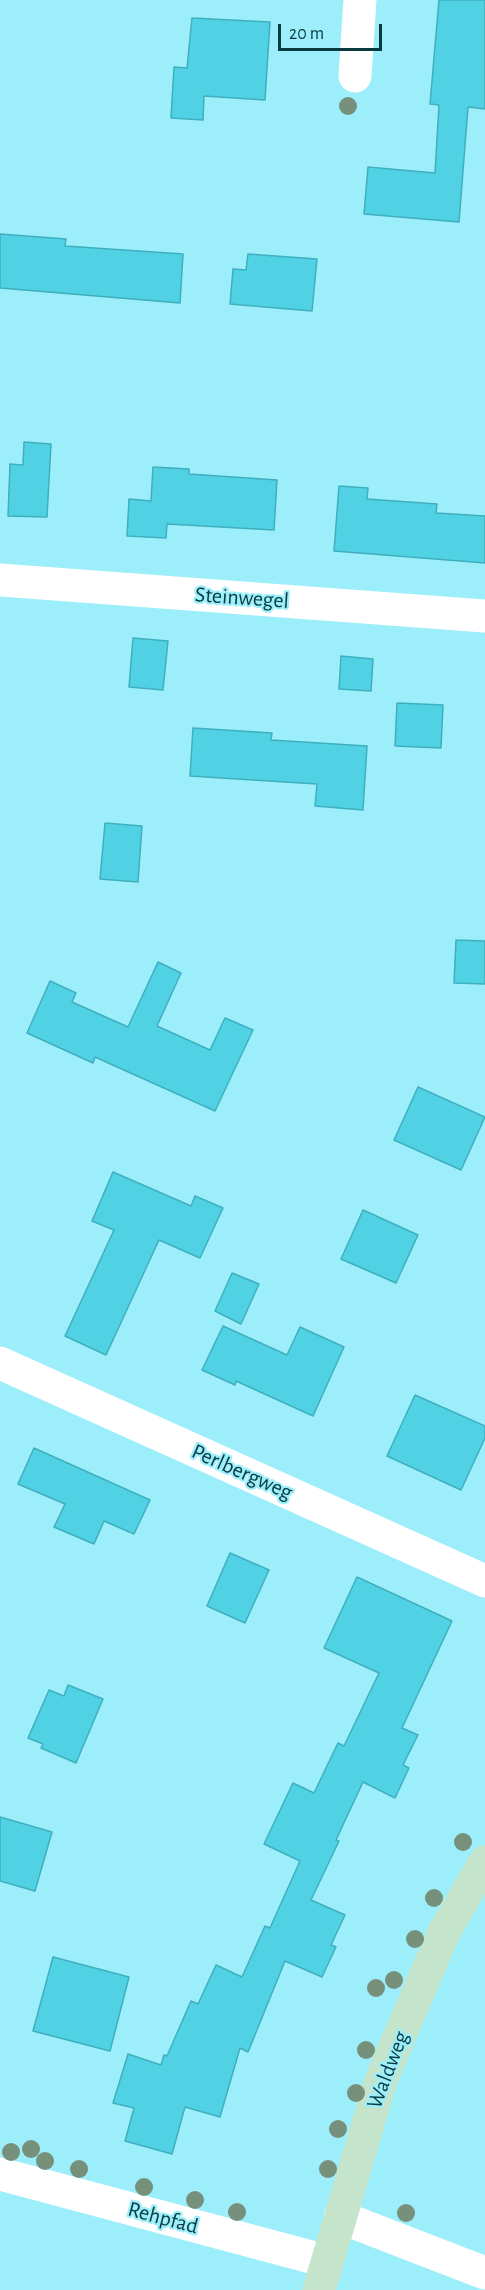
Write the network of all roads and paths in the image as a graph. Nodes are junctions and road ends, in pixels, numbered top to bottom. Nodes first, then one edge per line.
1 (360, 0) edge
2 (355, 76) dead end
3 (0, 580) edge
4 (485, 616) edge
5 (0, 1363) edge
6 (485, 1581) edge
7 (485, 1862) edge
8 (0, 2174) edge
9 (340, 2217) junction
10 (485, 2273) edge
11 (323, 2276) edge

1 - 2 street
3 - 4 street, Steinwegel
5 - 6 street, Perlbergweg
7 - 9 main road, Waldweg
8 - 11 street, Rehpfad
9 - 10 street
9 - 11 main road, Waldweg

